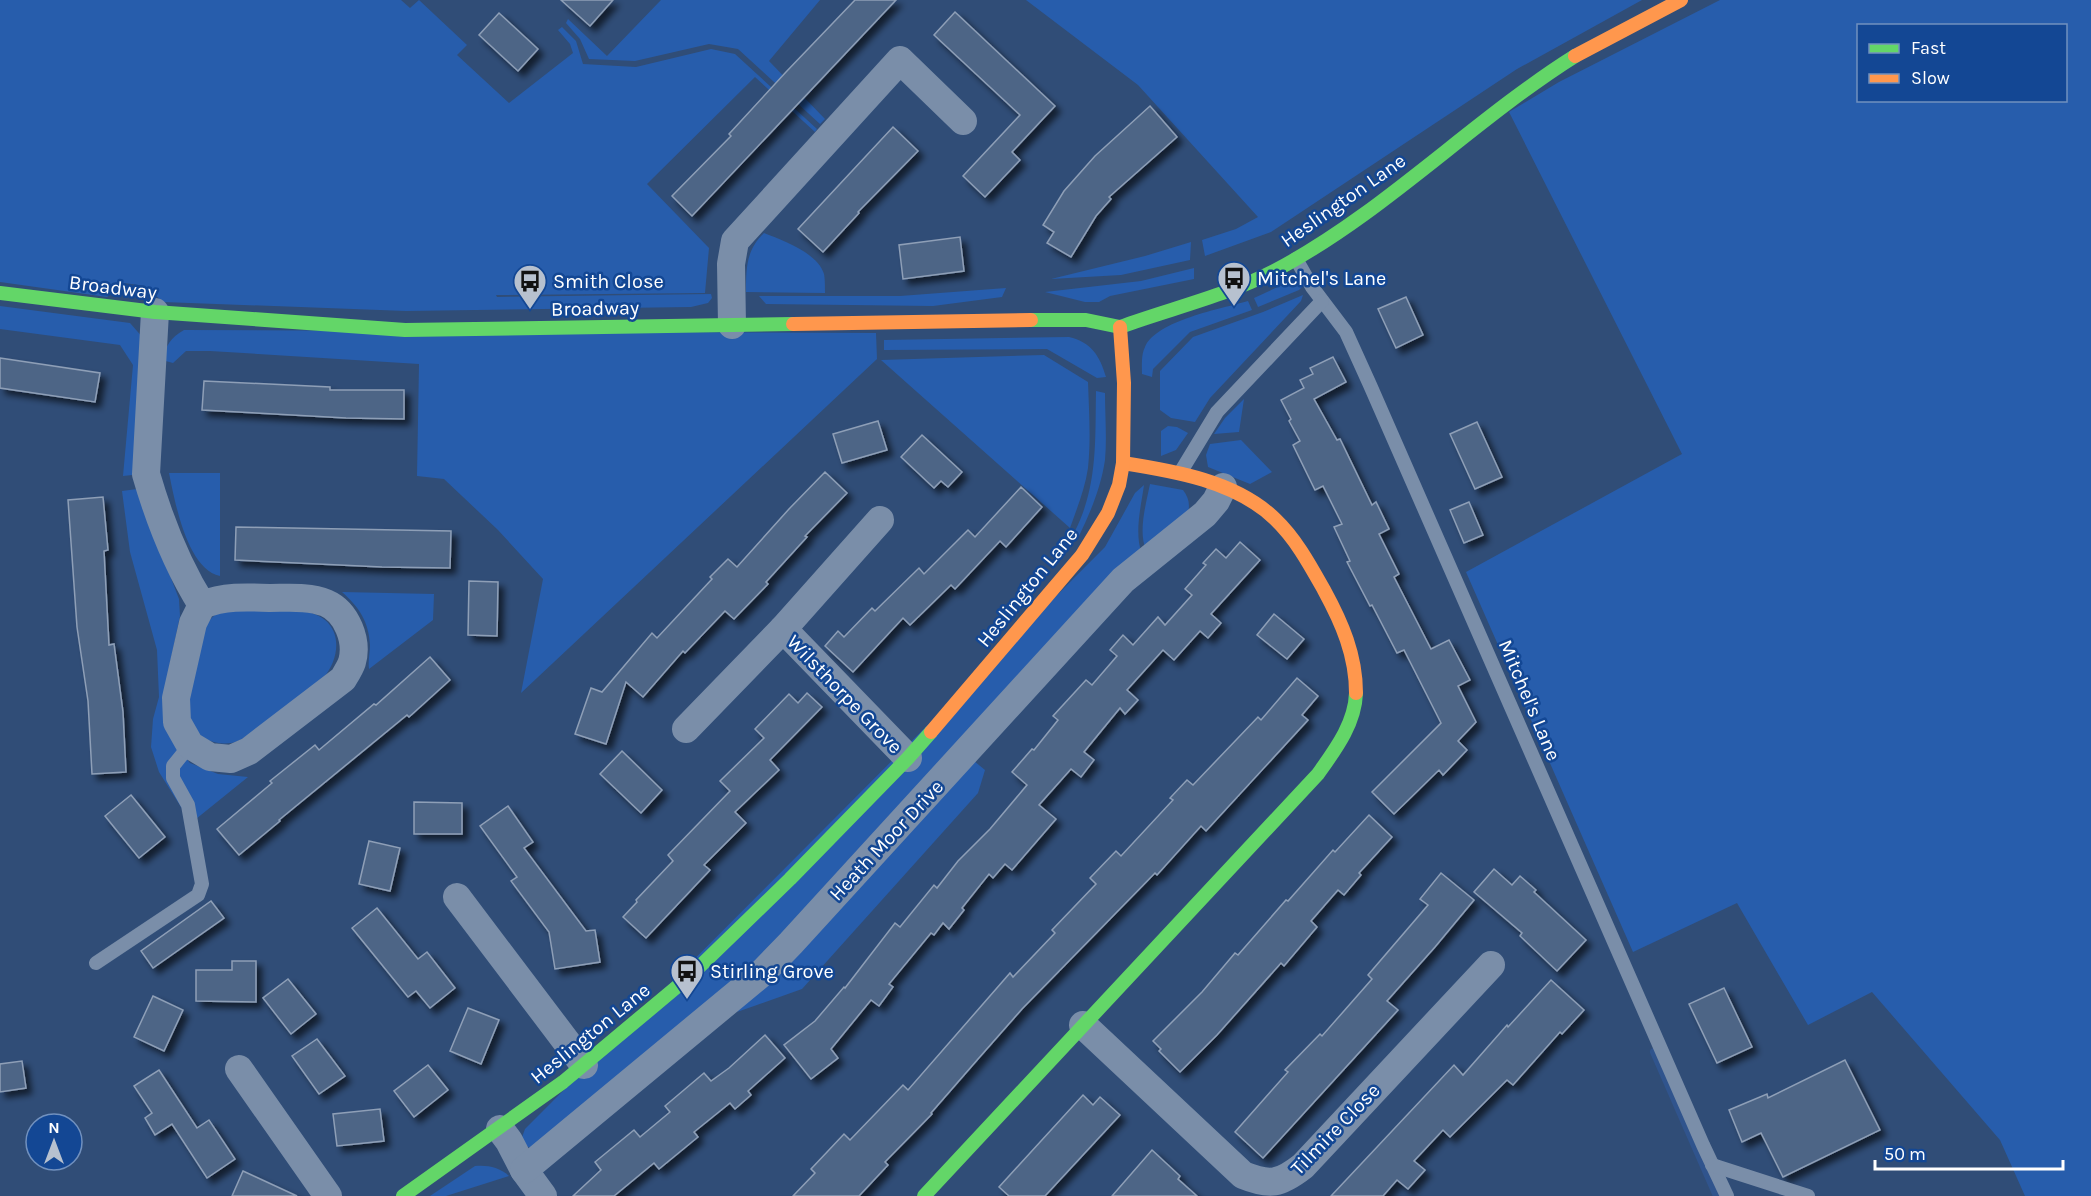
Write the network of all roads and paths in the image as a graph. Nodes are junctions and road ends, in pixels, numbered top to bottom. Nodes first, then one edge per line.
1 (1681, 0) edge
2 (963, 121) dead end
3 (1296, 259) junction
4 (0, 293) edge
5 (1322, 301) junction
6 (155, 312) junction
7 (732, 325) junction
8 (1120, 327) junction
9 (1123, 463) junction
10 (1180, 473) junction
11 (1223, 487) junction
12 (880, 520) dead end
13 (202, 605) junction
14 (783, 629) junction
15 (686, 729) dead end
16 (190, 745) junction
17 (908, 758) junction
18 (457, 897) dead end
19 (96, 963) dead end
20 (1491, 965) dead end
21 (1083, 1025) junction
22 (584, 1065) junction
23 (239, 1069) dead end
24 (495, 1132) junction
25 (1712, 1165) junction
26 (524, 1170) junction
27 (933, 1193) edge
28 (328, 1196) edge
29 (403, 1196) edge
30 (543, 1196) edge
31 (1727, 1196) edge
32 (1808, 1196) edge

1 - 3 street, Heslington Lane
2 - 7 street
3 - 5 lane, Mitchel's Lane
3 - 8 street, Heslington Lane
4 - 6 street, Broadway
5 - 10 lane
5 - 25 lane, Mitchel's Lane
6 - 7 street, Broadway
6 - 13 street
7 - 8 street, Broadway
8 - 9 street, Heslington Lane
9 - 10 street
9 - 17 street, Heslington Lane
10 - 11 street
11 - 21 street
11 - 26 street, Heath Moor Drive
12 - 14 street, Wilsthorpe Grove
13 - 16 street
13 - 16 street
14 - 15 street, Wilsthorpe Grove
14 - 17 street, Wilsthorpe Grove
16 - 19 lane
17 - 22 street, Heslington Lane
18 - 22 street
20 - 21 street, Tilmire Close
21 - 27 street
22 - 24 street, Heslington Lane
23 - 28 street
24 - 26 street
24 - 29 street, Heslington Lane
25 - 31 lane, Mitchel's Lane
25 - 32 lane
26 - 30 street

